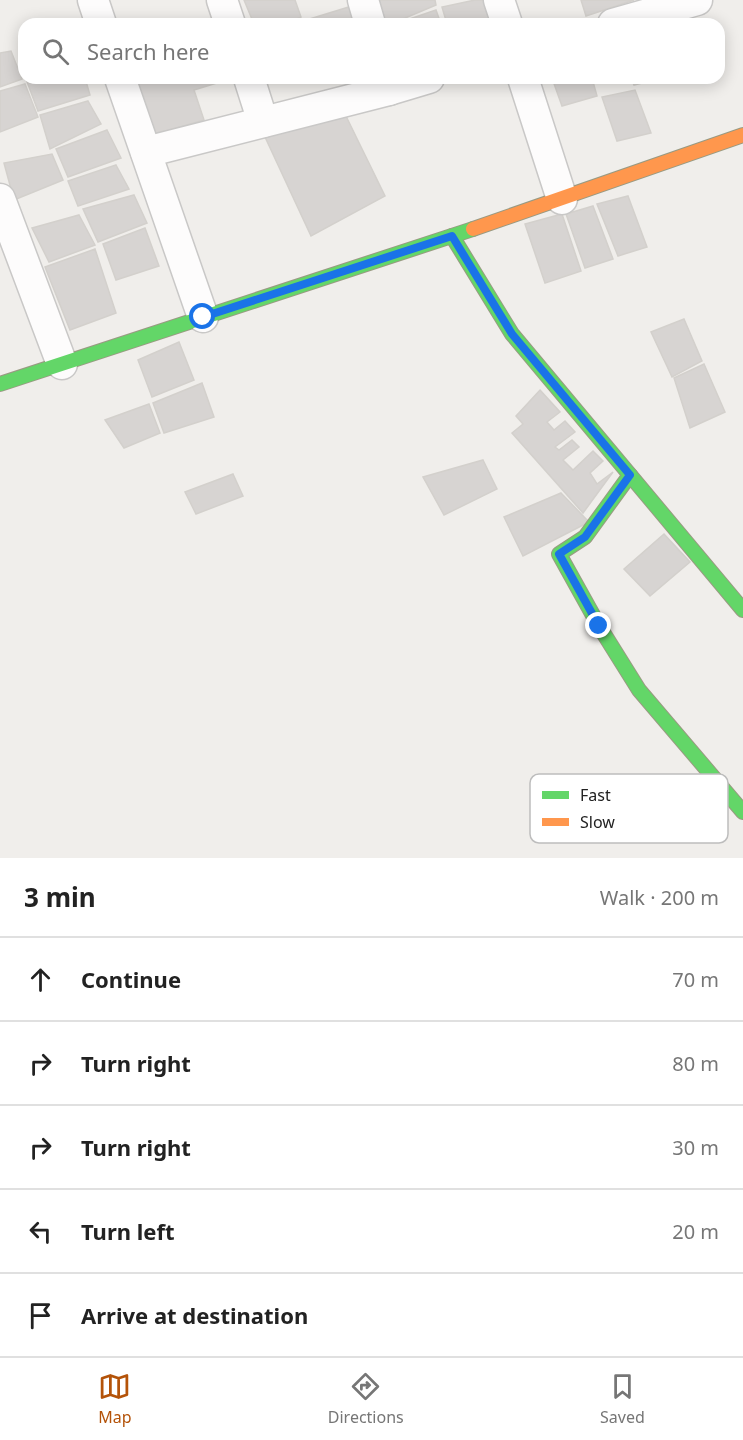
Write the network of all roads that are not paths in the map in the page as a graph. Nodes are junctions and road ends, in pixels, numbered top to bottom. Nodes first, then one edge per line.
1 (93, 0) edge
2 (222, 0) edge
3 (363, 0) edge
4 (499, 0) edge
5 (687, 1) edge
6 (99, 18) edge
7 (228, 18) edge
8 (368, 18) edge
9 (505, 18) edge
10 (632, 18) edge
11 (122, 84) edge
12 (251, 84) edge
13 (387, 84) edge
14 (526, 84) edge
15 (263, 122) junction
16 (743, 135) edge
17 (146, 152) junction
18 (0, 199) edge
19 (562, 199) junction
20 (452, 236) junction
21 (203, 317) junction
22 (62, 364) junction
23 (0, 384) edge
24 (630, 475) junction
25 (743, 610) edge
26 (711, 774) edge
27 (728, 794) edge
28 (743, 812) edge

1 - 6 street
2 - 7 street
3 - 8 street
4 - 9 street
5 - 10 street
11 - 17 street
12 - 15 street
13 - 15 street
14 - 19 street
15 - 17 street
16 - 19 street
17 - 21 street
18 - 22 street
19 - 20 street
20 - 21 street
20 - 24 street
21 - 22 street
22 - 23 street
24 - 25 street
24 - 26 street
27 - 28 street

